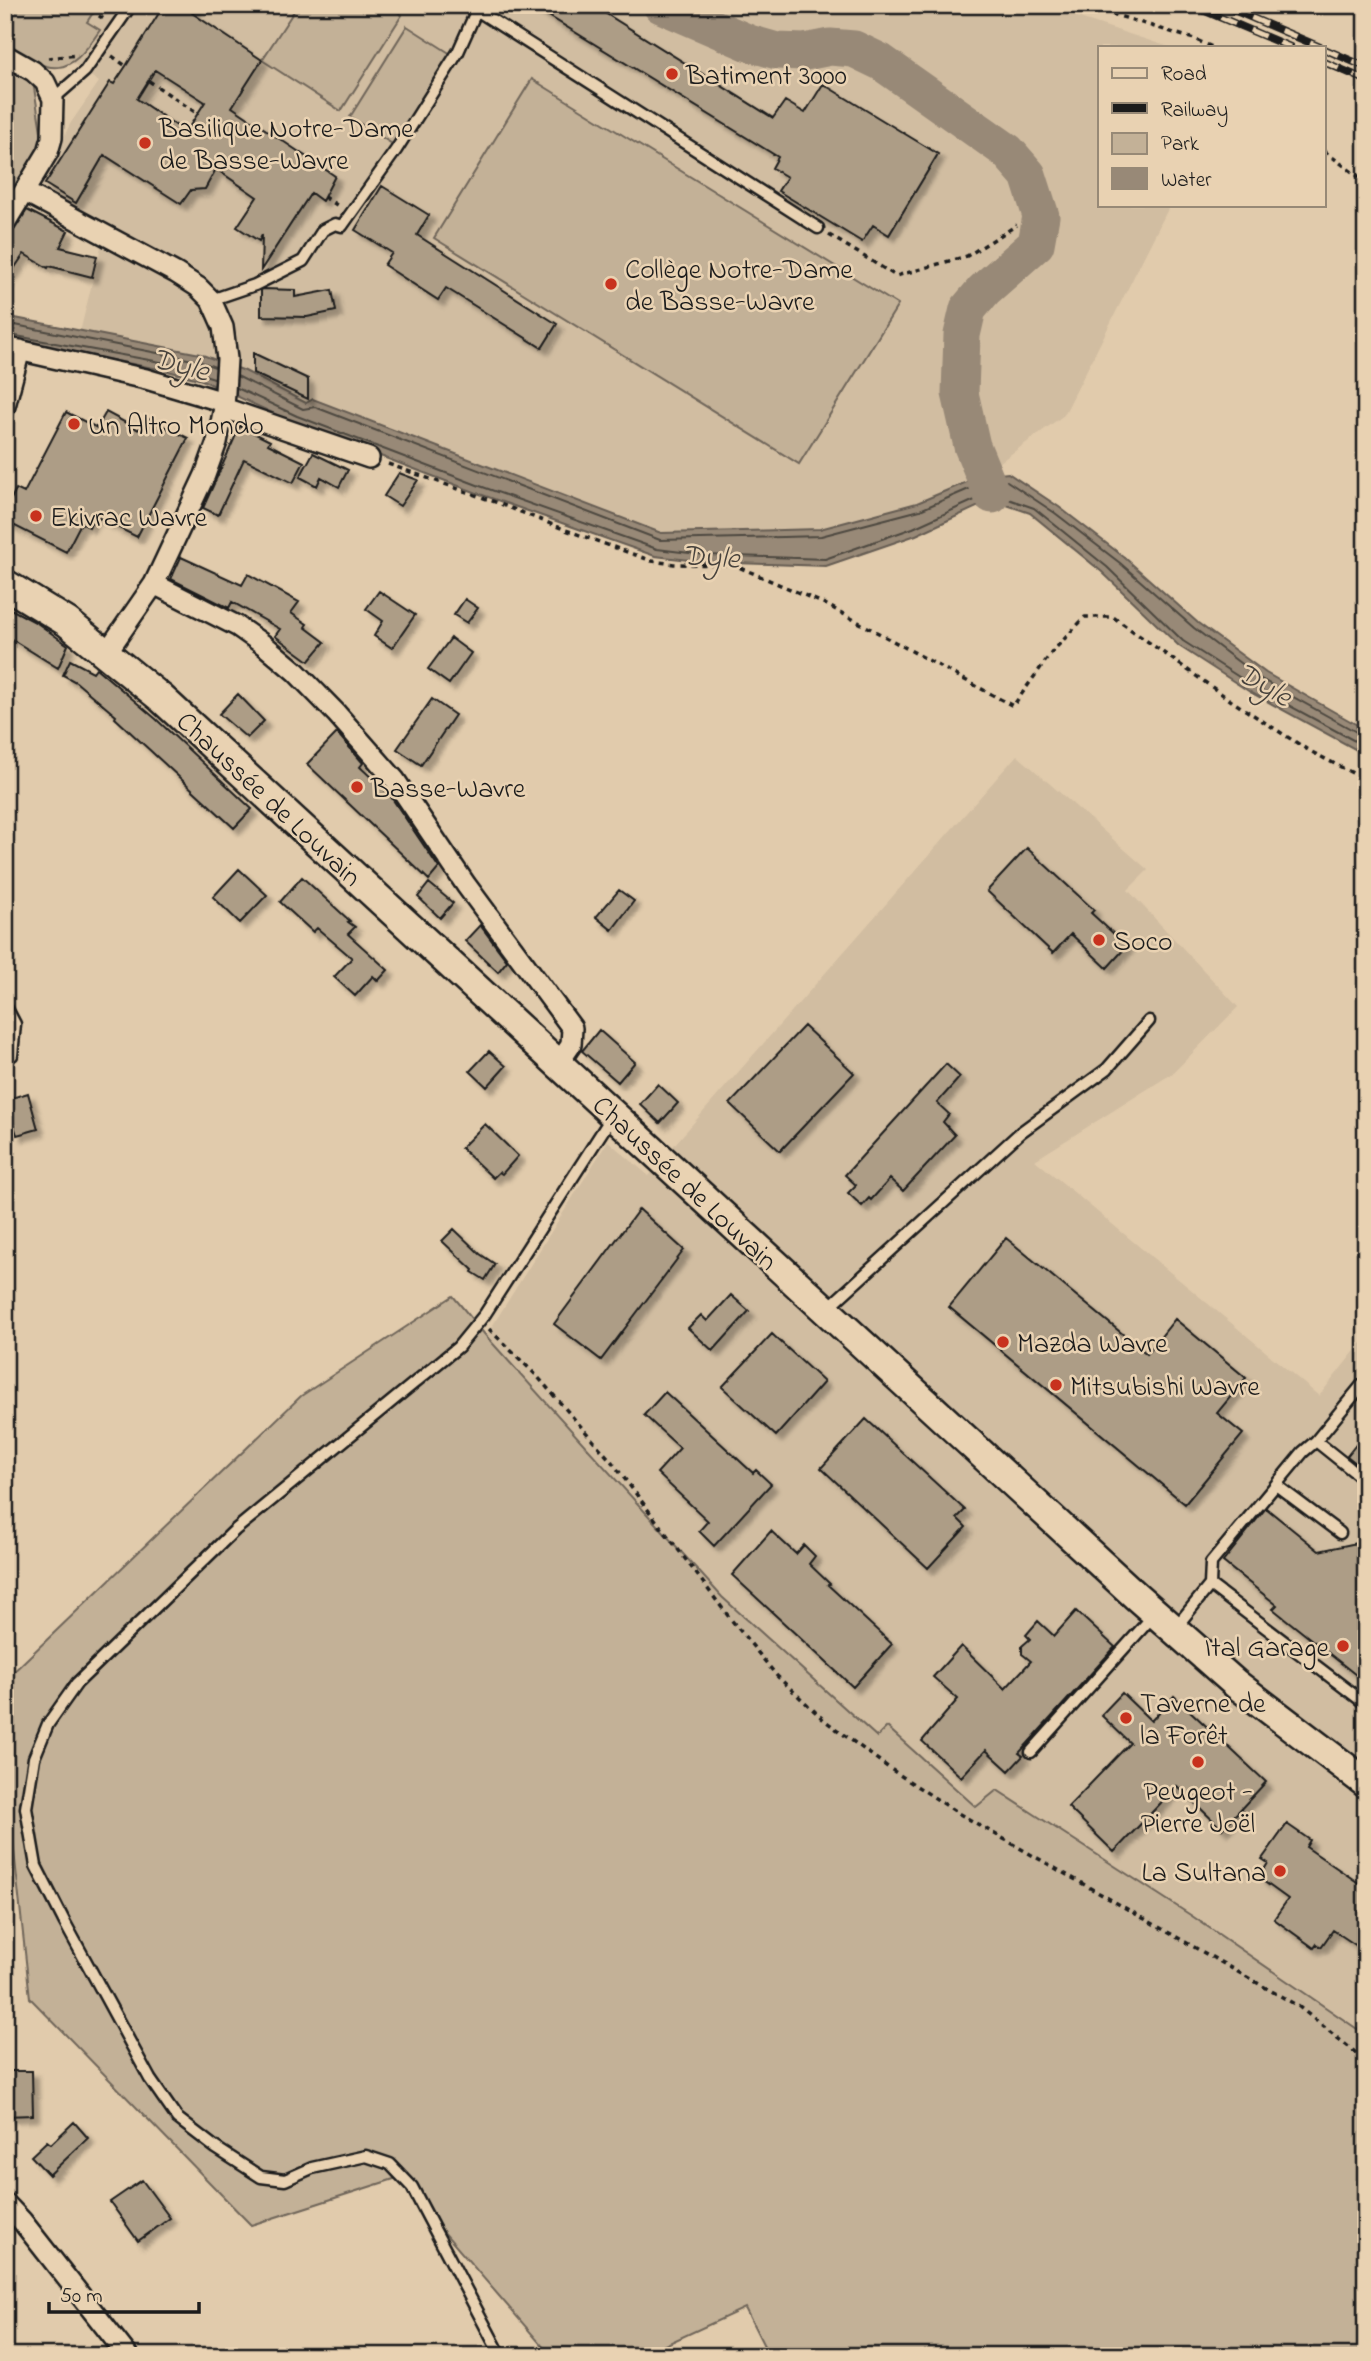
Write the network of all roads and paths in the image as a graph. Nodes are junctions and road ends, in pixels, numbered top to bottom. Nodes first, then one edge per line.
1 (82, 5) edge
2 (131, 5) edge
3 (1083, 5) edge
4 (478, 8) edge
5 (116, 27) junction
6 (1210, 46) edge
7 (5, 55) edge
8 (43, 58) dead end
9 (95, 58) junction
10 (149, 81) dead end
11 (53, 99) junction
12 (198, 114) dead end
13 (1326, 152) edge
14 (1366, 181) edge
15 (25, 192) junction
16 (5, 223) edge
17 (1017, 225) dead end
18 (818, 228) joint
19 (211, 300) junction
20 (12, 349) edge
21 (224, 401) junction
22 (5, 406) edge
23 (369, 458) joint
24 (5, 584) edge
25 (154, 584) junction
26 (107, 652) junction
27 (1366, 780) edge
28 (5, 1005) edge
29 (1149, 1021) dead end
30 (5, 1057) edge
31 (558, 1064) junction
32 (613, 1114) junction
33 (825, 1310) junction
34 (480, 1321) junction
35 (1363, 1385) dead end
36 (1316, 1441) junction
37 (1366, 1481) edge
38 (1276, 1485) junction
39 (1340, 1533) dead end
40 (1210, 1585) junction
41 (1165, 1621) junction
42 (1366, 1704) edge
43 (1031, 1752) dead end
44 (1366, 1783) edge
45 (1366, 2061) edge
46 (5, 2203) edge
47 (128, 2356) edge
48 (501, 2356) edge

1 - 5 path
2 - 5 lane
3 - 6 path
4 - 18 lane
4 - 19 lane
5 - 9 lane
7 - 11 street
8 - 9 path
9 - 11 lane
10 - 12 path
11 - 15 street
13 - 14 path
15 - 16 street
15 - 19 street
17 - 18 path
19 - 21 street
20 - 21 street
20 - 22 street
21 - 23 street
21 - 25 street
23 - 27 path
24 - 26 main road, Chaussée de Louvain
25 - 26 street
25 - 31 street
26 - 31 main road, Chaussée de Louvain
28 - 30 lane
29 - 33 lane
31 - 32 main road, Chaussée de Louvain
32 - 33 main road, Chaussée de Louvain
32 - 34 lane
33 - 41 main road, Chaussée de Louvain
34 - 45 path
34 - 48 lane
35 - 36 lane
36 - 37 lane
36 - 38 lane
38 - 39 lane
38 - 40 lane
40 - 41 lane
40 - 42 lane
41 - 43 lane
41 - 44 main road, Chaussée de Louvain
46 - 47 street

